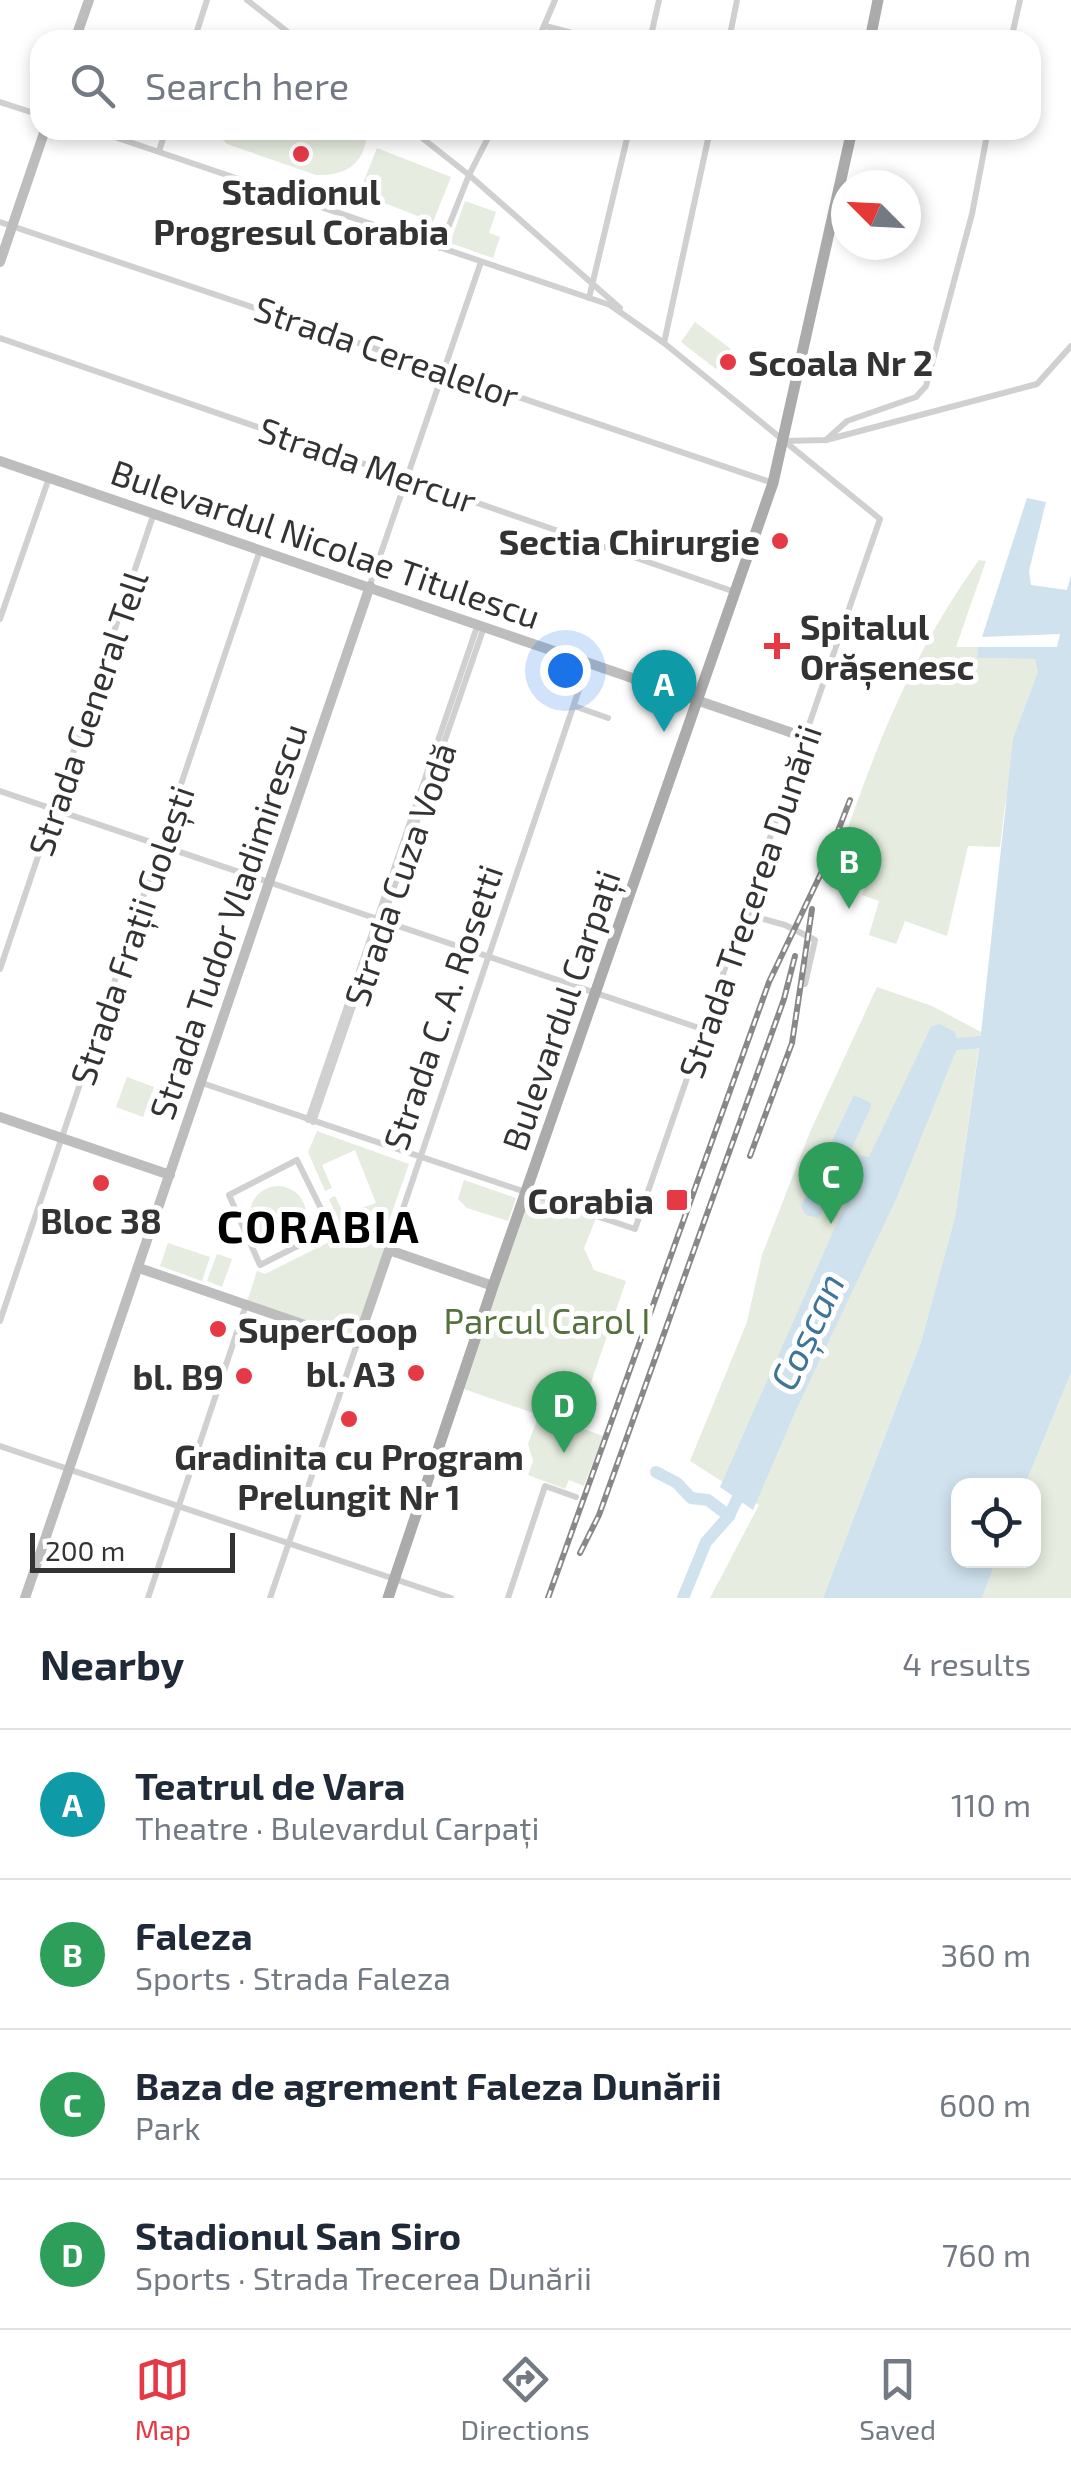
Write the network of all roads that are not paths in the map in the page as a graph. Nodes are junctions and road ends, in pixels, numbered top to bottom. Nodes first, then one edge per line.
1 (88, 0) edge
2 (207, 0) edge
3 (247, 0) edge
4 (556, 0) edge
5 (659, 0) edge
6 (737, 0) edge
7 (878, 0) edge
8 (1020, 0) edge
9 (545, 26) junction
10 (78, 30) edge
11 (197, 30) edge
12 (285, 30) edge
13 (543, 30) edge
14 (561, 30) edge
15 (652, 30) edge
16 (731, 30) edge
17 (872, 30) edge
18 (1013, 30) edge
19 (0, 102) edge
20 (30, 112) edge
21 (42, 140) edge
22 (125, 140) edge
23 (163, 140) edge
24 (425, 140) edge
25 (487, 140) edge
26 (627, 140) edge
27 (708, 140) edge
28 (850, 140) edge
29 (986, 140) edge
30 (159, 151) junction
31 (469, 175) junction
32 (0, 222) edge
33 (12, 226) junction
34 (440, 248) junction
35 (0, 262) edge
36 (480, 262) junction
37 (593, 282) junction
38 (589, 298) junction
39 (625, 313) junction
40 (0, 338) edge
41 (664, 343) junction
42 (1071, 346) edge
43 (444, 369) junction
44 (826, 440) junction
45 (784, 441) junction
46 (0, 461) edge
47 (406, 477) junction
48 (50, 478) junction
49 (772, 483) junction
50 (154, 513) junction
51 (260, 549) junction
52 (370, 586) junction
53 (736, 592) junction
54 (0, 618) edge
55 (481, 624) junction
56 (589, 662) junction
57 (698, 700) junction
58 (574, 706) junction
59 (608, 718) dead end
60 (804, 737) junction
61 (0, 791) edge
62 (55, 808) junction
63 (161, 844) junction
64 (270, 882) junction
65 (746, 914) junction
66 (379, 919) junction
67 (488, 956) junction
68 (0, 969) edge
69 (805, 984) dead end
70 (596, 993) junction
71 (704, 1030) junction
72 (202, 1083) junction
73 (0, 1118) edge
74 (311, 1121) junction
75 (62, 1138) junction
76 (420, 1158) junction
77 (170, 1175) junction
78 (525, 1194) junction
79 (389, 1250) junction
80 (260, 1265) joint
81 (139, 1268) junction
82 (492, 1286) junction
83 (246, 1304) junction
84 (0, 1320) edge
85 (357, 1343) junction
86 (0, 1446) edge
87 (70, 1470) junction
88 (576, 1497) dead end
89 (179, 1507) junction
90 (289, 1544) junction
91 (394, 1579) junction
92 (25, 1598) edge
93 (148, 1598) edge
94 (270, 1598) edge
95 (388, 1598) edge
96 (450, 1598) edge
97 (508, 1598) edge

1 - 10 street
2 - 11 street
3 - 12 street
4 - 9 street
5 - 15 street
6 - 16 street
7 - 17 main road
8 - 18 street
9 - 13 street
9 - 14 street
19 - 20 street
21 - 33 street
22 - 30 street
23 - 30 street
24 - 31 street
25 - 31 street
26 - 37 street
27 - 41 street
28 - 45 main road, Bulevardul Carpați
29 - 44 street
30 - 34 street
31 - 34 street
31 - 37 street
32 - 33 street, Strada Cerealelor
33 - 35 street
33 - 43 street, Strada Cerealelor
34 - 36 street
36 - 38 street
36 - 43 street, Strada Tudor Vladimirescu
37 - 38 street
37 - 39 street
38 - 39 street
39 - 41 street
40 - 47 street, Strada Mercur
41 - 45 street
42 - 44 street
43 - 47 street, Strada Tudor Vladimirescu
43 - 49 street, Strada Cerealelor
44 - 45 street
45 - 49 main road, Bulevardul Carpați
45 - 60 street, Strada Trecerea Dunării
46 - 48 street, Bulevardul Nicolae Titulescu
47 - 52 street, Strada Tudor Vladimirescu
47 - 53 street, Strada Mercur
48 - 50 street, Bulevardul Nicolae Titulescu
48 - 54 street
49 - 53 main road, Bulevardul Carpați
50 - 51 street, Bulevardul Nicolae Titulescu
50 - 62 street, Strada General Tell
51 - 52 street, Bulevardul Nicolae Titulescu
51 - 63 street, Strada Frații Golești
52 - 55 street, Bulevardul Nicolae Titulescu
52 - 64 street, Strada Tudor Vladimirescu
53 - 57 main road, Bulevardul Carpați
55 - 56 street, Bulevardul Nicolae Titulescu
55 - 66 street, Strada Cuza Vodă
56 - 57 street, Bulevardul Nicolae Titulescu
56 - 58 street, Strada C. A. Rosetti
57 - 60 street, Bulevardul Nicolae Titulescu
57 - 70 main road, Bulevardul Carpați
58 - 59 street
58 - 67 street, Strada C. A. Rosetti
60 - 65 street, Strada Trecerea Dunării
61 - 62 street
62 - 63 street
62 - 68 street, Strada General Tell
63 - 64 street
63 - 75 street, Strada Frații Golești
64 - 66 street
64 - 72 street, Strada Tudor Vladimirescu
65 - 69 street
65 - 71 street, Strada Trecerea Dunării
66 - 67 street
66 - 74 street, Strada Cuza Vodă
67 - 70 street
67 - 76 street, Strada C. A. Rosetti
70 - 71 street
70 - 78 main road, Bulevardul Carpați
71 - 78 street, Strada Trecerea Dunării
72 - 74 street
72 - 77 street, Strada Tudor Vladimirescu
73 - 75 street
74 - 76 street
75 - 77 street
75 - 84 street, Strada Frații Golești
76 - 78 street
76 - 79 street, Strada C. A. Rosetti
77 - 81 street, Strada Tudor Vladimirescu
78 - 82 main road, Bulevardul Carpați
79 - 82 street
79 - 85 street, Strada C. A. Rosetti
80 - 80 street
81 - 83 street
81 - 87 street, Strada Tudor Vladimirescu
82 - 91 main road, Bulevardul Carpați
83 - 85 street
83 - 89 street
85 - 90 street, Strada C. A. Rosetti
86 - 87 street
87 - 89 street
87 - 92 street, Strada Tudor Vladimirescu
88 - 97 street
89 - 90 street
89 - 93 street
90 - 91 street
90 - 94 street, Strada C. A. Rosetti
91 - 95 main road, Bulevardul Carpați
91 - 96 street

